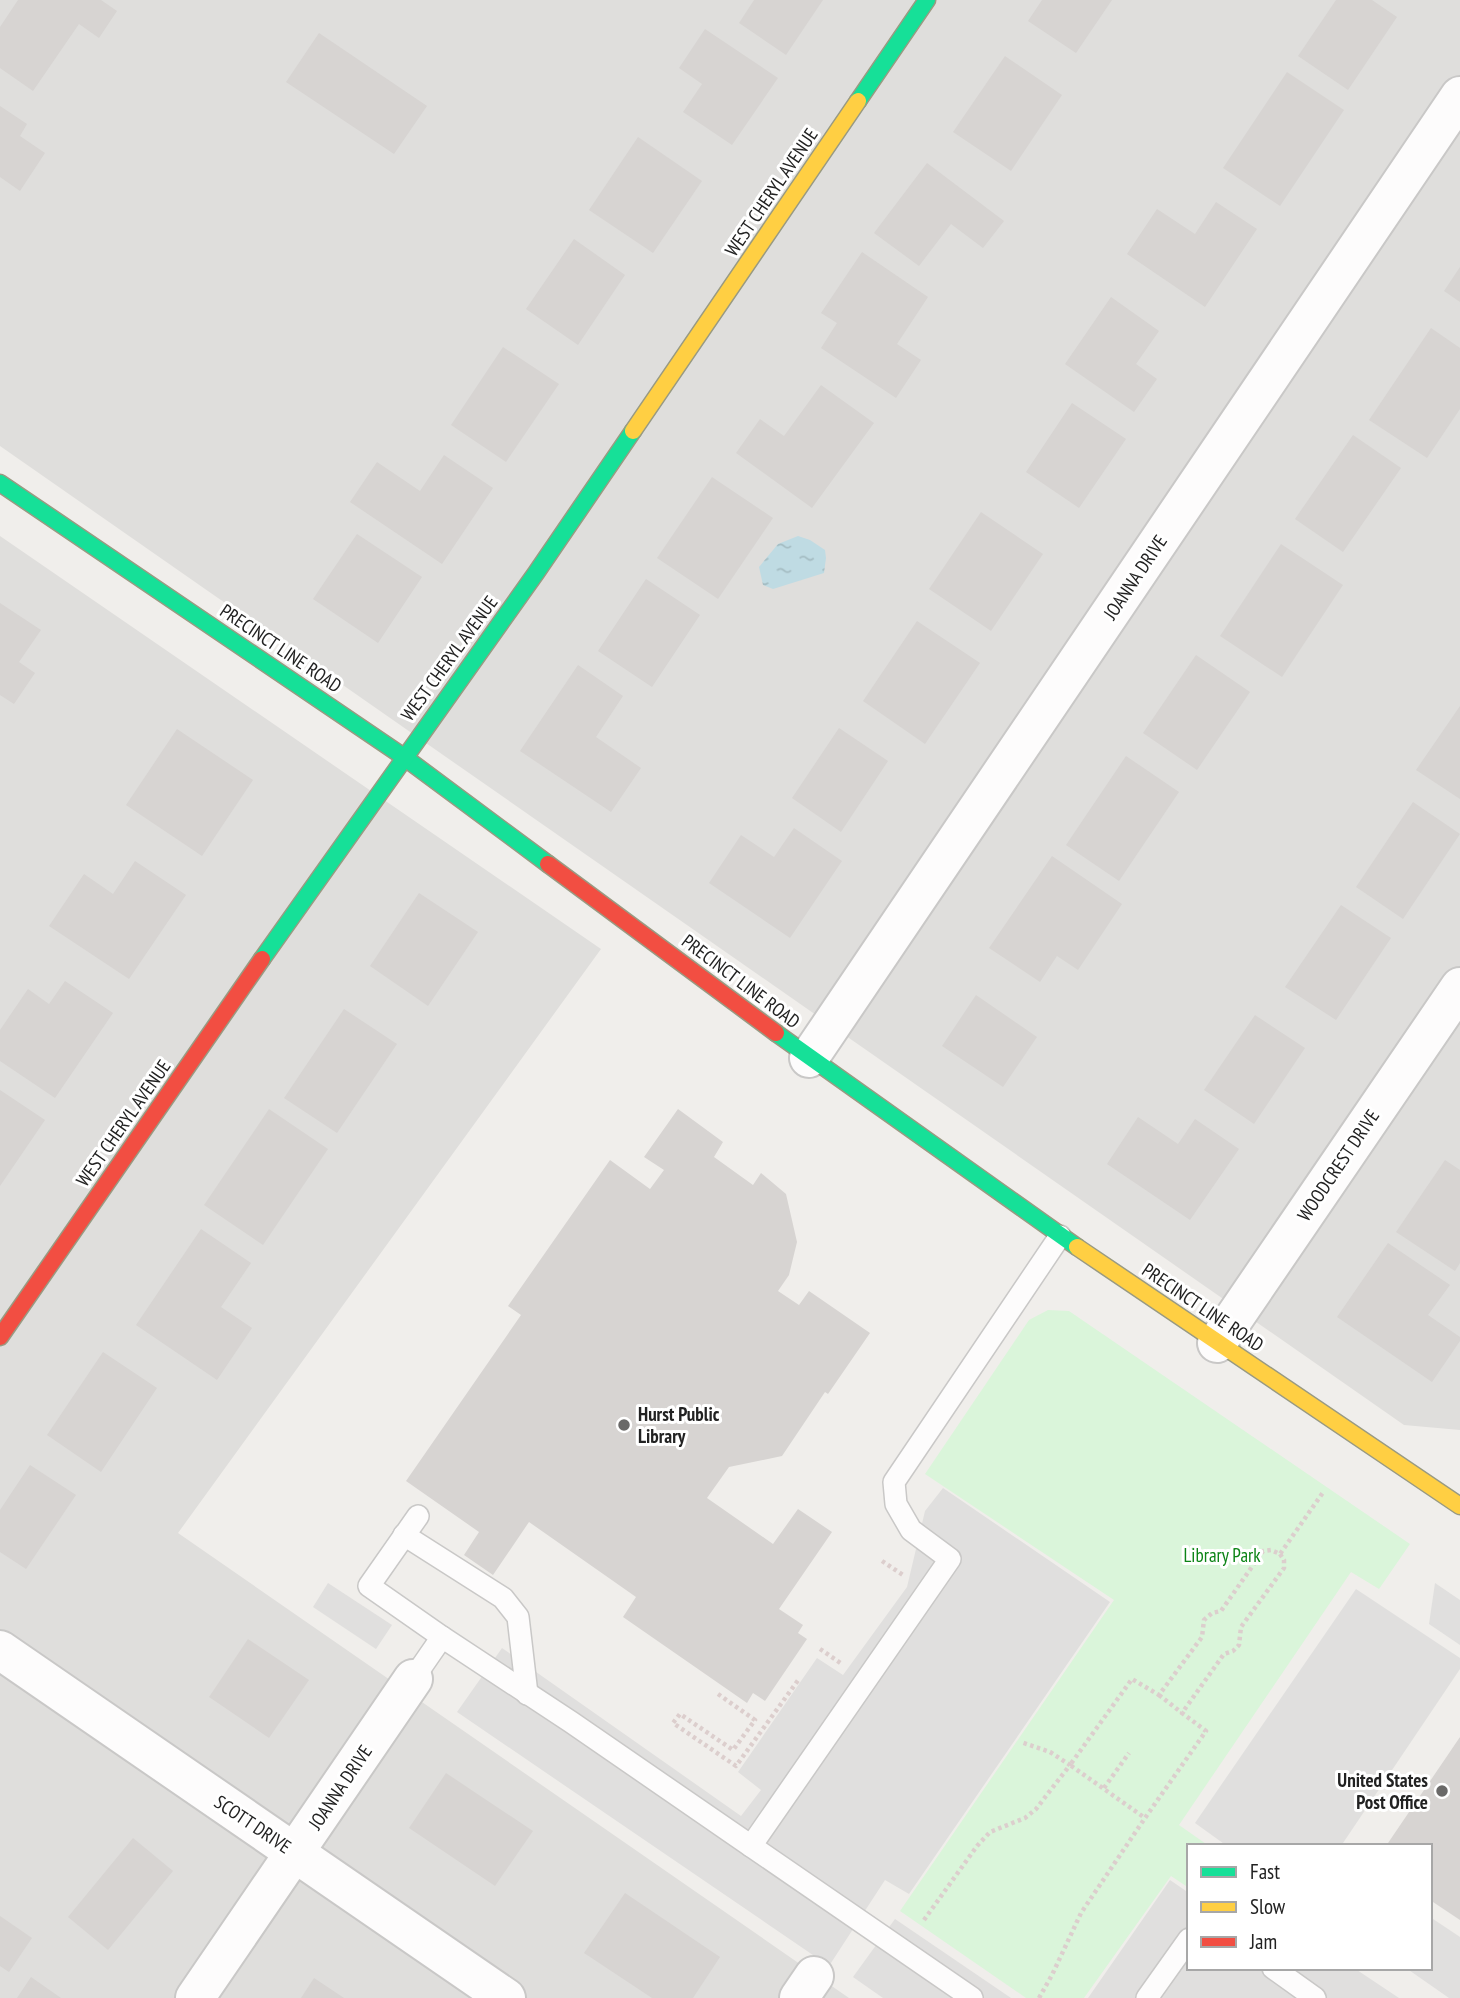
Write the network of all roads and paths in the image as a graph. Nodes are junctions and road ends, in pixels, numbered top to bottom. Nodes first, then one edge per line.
1 (927, 0) edge
2 (1460, 96) edge
3 (0, 483) edge
4 (404, 757) junction
5 (1460, 987) edge
6 (809, 1058) junction
7 (1060, 1236) junction
8 (0, 1337) edge
9 (1217, 1343) junction
10 (1324, 1491) dead end
11 (1460, 1506) edge
12 (418, 1516) dead end
13 (404, 1535) junction
14 (1280, 1554) junction
15 (882, 1561) dead end
16 (904, 1576) dead end
17 (442, 1637) junction
18 (0, 1650) edge
19 (799, 1678) dead end
20 (413, 1679) joint
21 (527, 1694) junction
22 (718, 1694) dead end
23 (1159, 1695) junction
24 (1181, 1713) junction
25 (1021, 1742) dead end
26 (1129, 1753) dead end
27 (1070, 1765) junction
28 (1104, 1788) junction
29 (1145, 1818) junction
30 (751, 1846) junction
31 (295, 1852) junction
32 (924, 1920) dead end
33 (1187, 1942) edge
34 (1276, 1970) edge
35 (195, 1998) edge
36 (506, 1998) edge
37 (972, 1998) edge
38 (1039, 1998) edge
39 (1147, 1998) edge
40 (1315, 1998) edge

1 - 4 main road, WEST CHERYL AVENUE
2 - 6 street, JOANNA DRIVE
3 - 4 main road, PRECINCT LINE ROAD
4 - 6 main road, PRECINCT LINE ROAD
4 - 8 main road, WEST CHERYL AVENUE
5 - 9 street, WOODCREST DRIVE
6 - 7 main road, PRECINCT LINE ROAD
7 - 9 main road, PRECINCT LINE ROAD
7 - 30 lane
9 - 11 main road, PRECINCT LINE ROAD
10 - 14 path
12 - 13 lane
13 - 17 lane
13 - 21 lane
14 - 23 path
14 - 24 path
15 - 16 path
17 - 20 lane
17 - 21 lane
18 - 31 street, SCOTT DRIVE
19 - 22 path
20 - 31 street, JOANNA DRIVE
21 - 30 lane
23 - 24 path
23 - 27 path
24 - 29 path
25 - 27 path
26 - 28 path
27 - 28 path
27 - 32 path
28 - 29 path
29 - 38 path
30 - 37 lane
31 - 35 street, JOANNA DRIVE
31 - 36 street, SCOTT DRIVE
33 - 39 lane
34 - 40 lane

